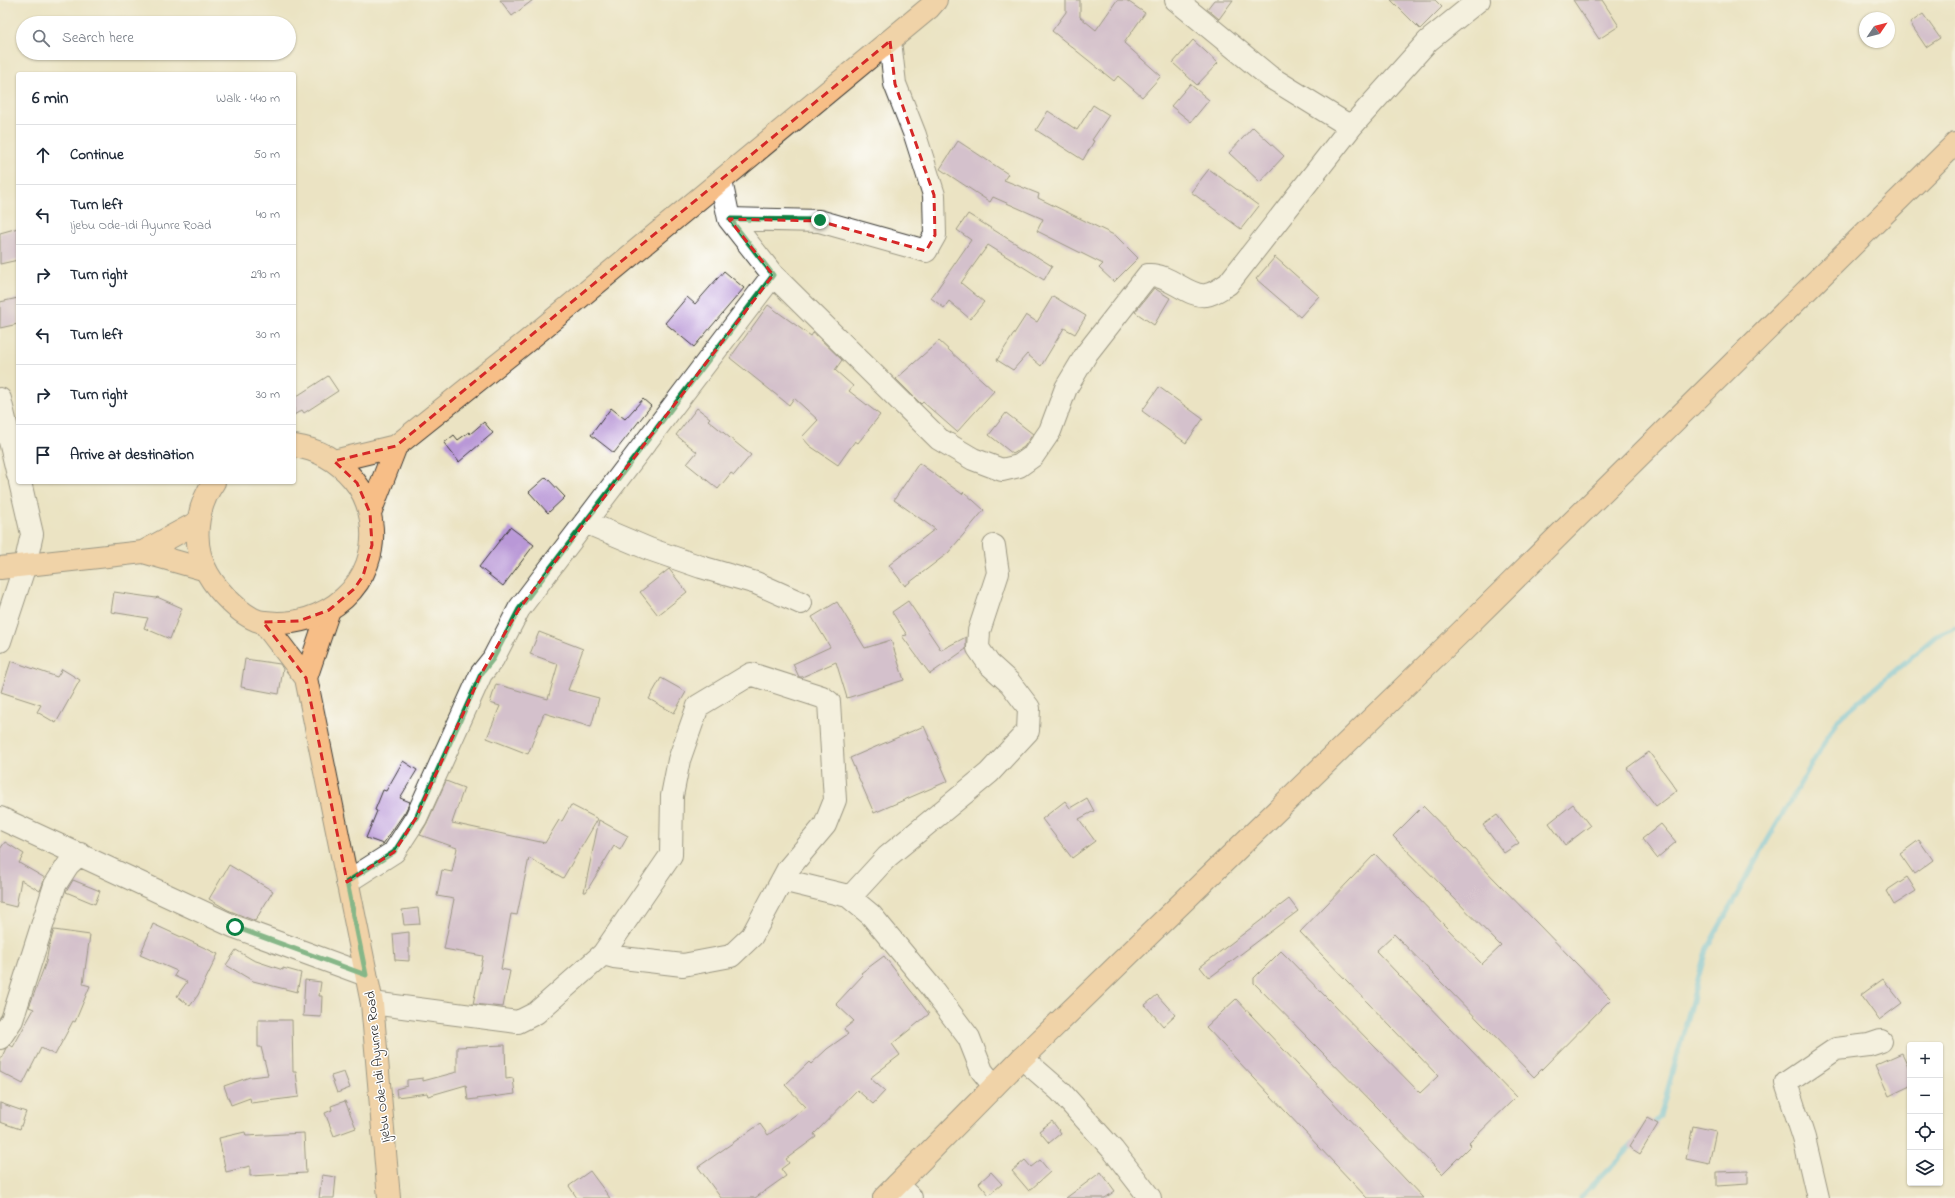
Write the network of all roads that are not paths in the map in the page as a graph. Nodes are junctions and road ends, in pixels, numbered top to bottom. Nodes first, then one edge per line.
1 (936, 0) edge
2 (1176, 0) edge
3 (1479, 0) edge
4 (890, 41) junction
5 (1351, 127) junction
6 (1955, 144) edge
7 (721, 181) junction
8 (730, 219) junction
9 (773, 275) junction
10 (0, 400) edge
11 (296, 446) edge
12 (396, 446) junction
13 (334, 460) junction
14 (16, 467) edge
15 (20, 484) edge
16 (213, 484) edge
17 (370, 513) junction
18 (198, 522) junction
19 (585, 522) junction
20 (994, 546) dead end
21 (143, 552) junction
22 (25, 565) junction
23 (0, 568) edge
24 (206, 570) junction
25 (801, 603) dead end
26 (329, 610) junction
27 (263, 622) junction
28 (0, 641) edge
29 (306, 678) junction
30 (0, 818) edge
31 (80, 854) junction
32 (782, 880) junction
33 (347, 882) junction
34 (848, 896) junction
35 (603, 954) junction
36 (366, 975) junction
37 (372, 1003) junction
38 (0, 1038) edge
39 (1881, 1041) dead end
40 (1022, 1058) junction
41 (994, 1086) junction
42 (897, 1194) edge
43 (389, 1198) edge
44 (1150, 1198) edge
45 (1818, 1198) edge

1 - 4 main road
2 - 5 street
3 - 5 street
4 - 7 main road
4 - 8 street
5 - 9 street
6 - 40 main road
7 - 8 street
7 - 12 main road
8 - 9 street
9 - 19 street
10 - 14 street
11 - 13 main road
12 - 13 main road
12 - 17 main road
13 - 17 main road
15 - 22 street
16 - 18 main road
17 - 26 main road
18 - 21 main road
18 - 24 main road
19 - 25 street
19 - 33 street
20 - 34 street
21 - 22 main road
21 - 24 main road
22 - 23 main road
22 - 28 street
24 - 27 main road
26 - 27 main road
26 - 29 main road
27 - 29 main road
29 - 33 main road, Ijebu Ode-Idi Ayunre Road
30 - 31 street
31 - 36 street
31 - 38 street
32 - 34 street
32 - 35 street
32 - 35 street
33 - 36 main road, Ijebu Ode-Idi Ayunre Road
34 - 41 street
35 - 37 street
36 - 37 main road, Ijebu Ode-Idi Ayunre Road
37 - 43 main road, Ijebu Ode-Idi Ayunre Road
39 - 45 street
40 - 41 main road
40 - 44 street
41 - 42 main road

